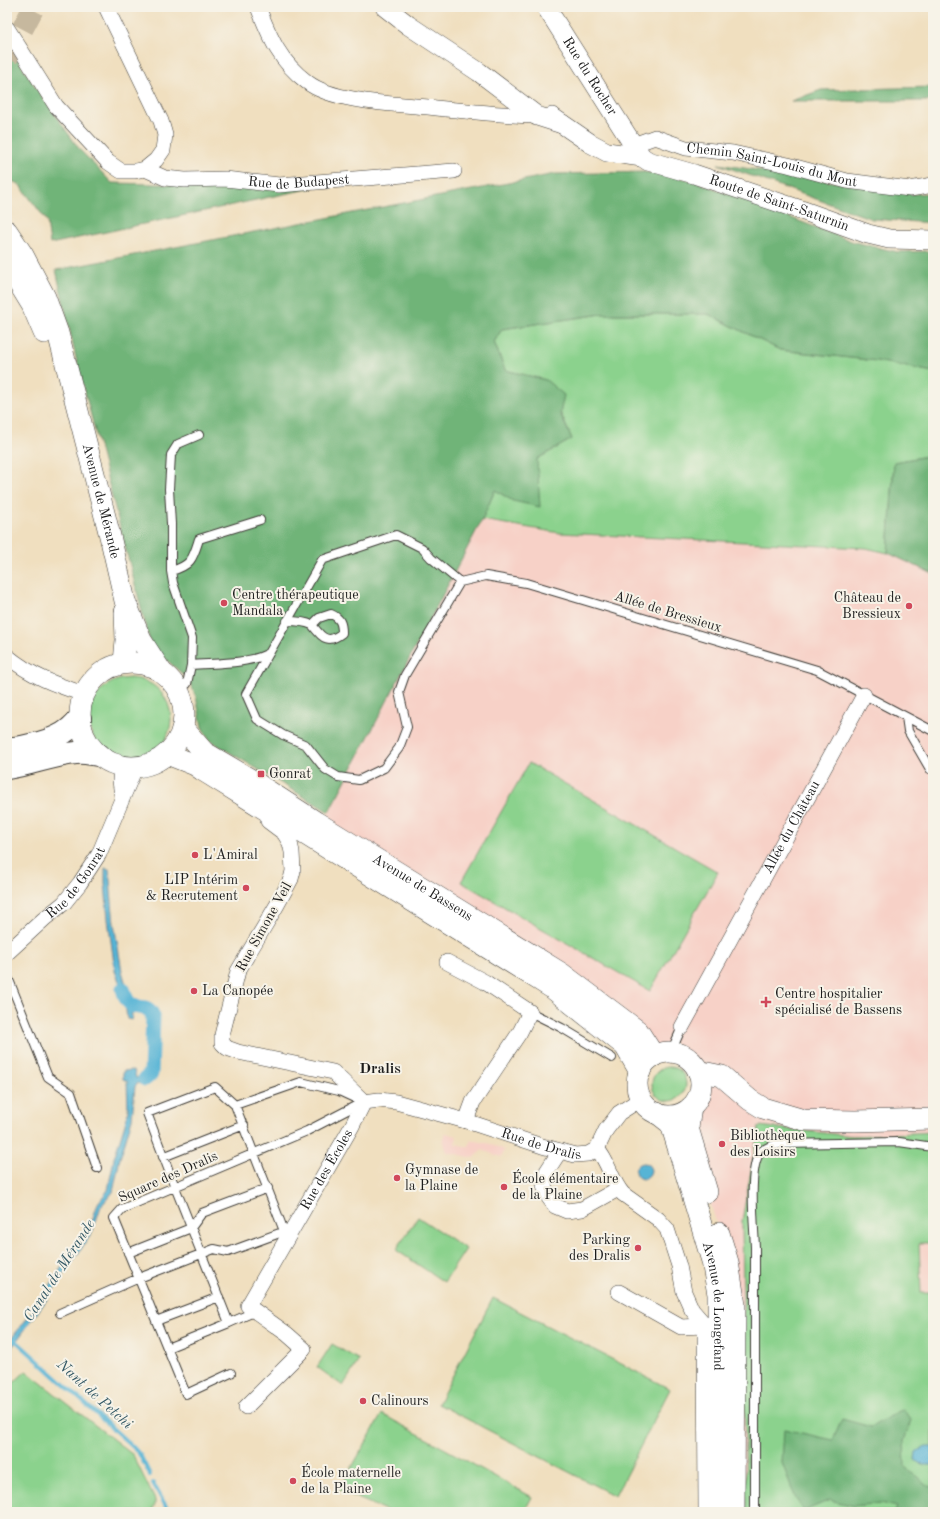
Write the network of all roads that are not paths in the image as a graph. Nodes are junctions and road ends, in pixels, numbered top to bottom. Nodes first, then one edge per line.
1 (106, 7) edge
2 (258, 7) edge
3 (385, 7) edge
4 (546, 7) edge
5 (7, 28) edge
6 (532, 112) junction
7 (590, 143) junction
8 (634, 145) junction
9 (145, 169) junction
10 (454, 171) dead end
11 (933, 185) edge
12 (7, 231) edge
13 (933, 240) edge
14 (7, 264) edge
15 (75, 401) junction
16 (199, 435) dead end
17 (260, 520) dead end
18 (171, 571) junction
19 (460, 582) junction
20 (125, 601) junction
21 (287, 621) junction
22 (312, 625) dead end
23 (268, 654) junction
24 (7, 656) edge
25 (124, 663) junction
26 (192, 665) junction
27 (161, 671) junction
28 (178, 690) junction
29 (84, 694) junction
30 (864, 695) junction
31 (80, 718) junction
32 (906, 718) junction
33 (183, 728) junction
34 (933, 731) edge
35 (7, 749) edge
36 (167, 754) junction
37 (98, 755) junction
38 (128, 767) junction
39 (7, 768) edge
40 (930, 769) dead end
41 (219, 780) junction
42 (7, 953) edge
43 (447, 962) dead end
44 (7, 975) edge
45 (530, 1012) junction
46 (682, 1027) joint
47 (663, 1054) junction
48 (612, 1058) dead end
49 (698, 1071) junction
50 (640, 1072) junction
51 (734, 1087) junction
52 (641, 1099) junction
53 (695, 1100) junction
54 (364, 1102) junction
55 (235, 1105) junction
56 (658, 1113) junction
57 (933, 1119) edge
58 (466, 1121) junction
59 (244, 1125) junction
60 (933, 1147) edge
61 (597, 1149) junction
62 (560, 1151) junction
63 (255, 1153) junction
64 (163, 1157) junction
65 (97, 1168) dead end
66 (175, 1187) junction
67 (268, 1188) junction
68 (618, 1189) junction
69 (191, 1228) junction
70 (289, 1230) junction
71 (128, 1252) junction
72 (202, 1254) junction
73 (138, 1278) junction
74 (619, 1292) dead end
75 (219, 1297) junction
76 (256, 1311) junction
77 (60, 1313) dead end
78 (156, 1321) junction
79 (229, 1323) junction
80 (704, 1326) junction
81 (167, 1348) junction
82 (231, 1373) dead end
83 (246, 1407) dead end
84 (706, 1512) edge
85 (719, 1512) edge
86 (734, 1512) edge
87 (755, 1512) edge

1 - 9 street
2 - 6 street
3 - 6 street, Chemin Saint-Louis du Mont
4 - 8 street, Rue du Rocher
5 - 9 street, Rue de Budapest
6 - 7 street, Chemin Saint-Louis du Mont
7 - 8 street, Chemin Saint-Louis du Mont
7 - 8 street, Chemin Saint-Louis du Mont
8 - 11 street, Chemin Saint-Louis du Mont
8 - 13 street, Route de Saint-Saturnin
9 - 10 street, Rue de Budapest
12 - 15 main road, Avenue de Mérande
14 - 15 main road, Avenue de Mérande
15 - 20 main road, Avenue de Mérande
16 - 18 lane
17 - 18 lane
18 - 26 lane
19 - 21 lane
19 - 23 lane
19 - 30 lane, Allée de Bressieux
20 - 25 main road, Avenue de Mérande
20 - 27 main road, Avenue de Mérande
21 - 22 lane
21 - 23 lane
23 - 26 lane
24 - 29 street
25 - 27 main road
25 - 29 main road
26 - 28 lane
27 - 28 main road
28 - 33 main road
29 - 31 main road
30 - 32 lane
30 - 46 street, Allée du Château
31 - 35 highway
31 - 37 main road
32 - 34 lane
32 - 40 lane
33 - 36 main road
33 - 47 main road, Avenue de Bassens
36 - 38 main road
36 - 41 main road, Avenue de Bassens
37 - 38 main road
37 - 39 highway
38 - 42 street, Rue de Gonrat
41 - 50 main road, Avenue de Bassens
41 - 54 street, Rue Simone Veil
43 - 45 street
44 - 65 lane
45 - 48 lane
45 - 58 street
46 - 47 lane
47 - 49 main road
47 - 50 main road
49 - 51 main road
49 - 53 main road
50 - 52 main road
51 - 53 main road
51 - 57 main road
52 - 56 main road
52 - 61 street, Rue de Dralis
53 - 56 main road
53 - 86 main road, Avenue de Longefand
54 - 55 lane
54 - 58 street
54 - 63 lane, Square des Dralis
54 - 70 street, Rue des Écoles
55 - 59 lane
55 - 64 lane
56 - 85 main road, Avenue de Longefand
58 - 62 street, Rue de Dralis
59 - 63 lane
59 - 64 lane
60 - 87 lane
61 - 62 street, Rue de Dralis
61 - 68 street
62 - 68 street
63 - 66 lane, Square des Dralis
63 - 67 lane
64 - 66 lane
66 - 69 lane
66 - 71 lane, Square des Dralis
67 - 69 lane
67 - 70 lane
68 - 80 street
69 - 71 lane
69 - 72 lane
70 - 72 lane
70 - 76 street, Rue des Écoles
71 - 73 lane, Square des Dralis
72 - 73 lane
72 - 75 lane
73 - 77 lane
73 - 78 lane, Square des Dralis
74 - 80 street
75 - 78 lane
75 - 79 lane
76 - 79 lane
76 - 83 street
78 - 81 lane, Square des Dralis
79 - 81 lane
80 - 84 street
81 - 82 lane, Square des Dralis

